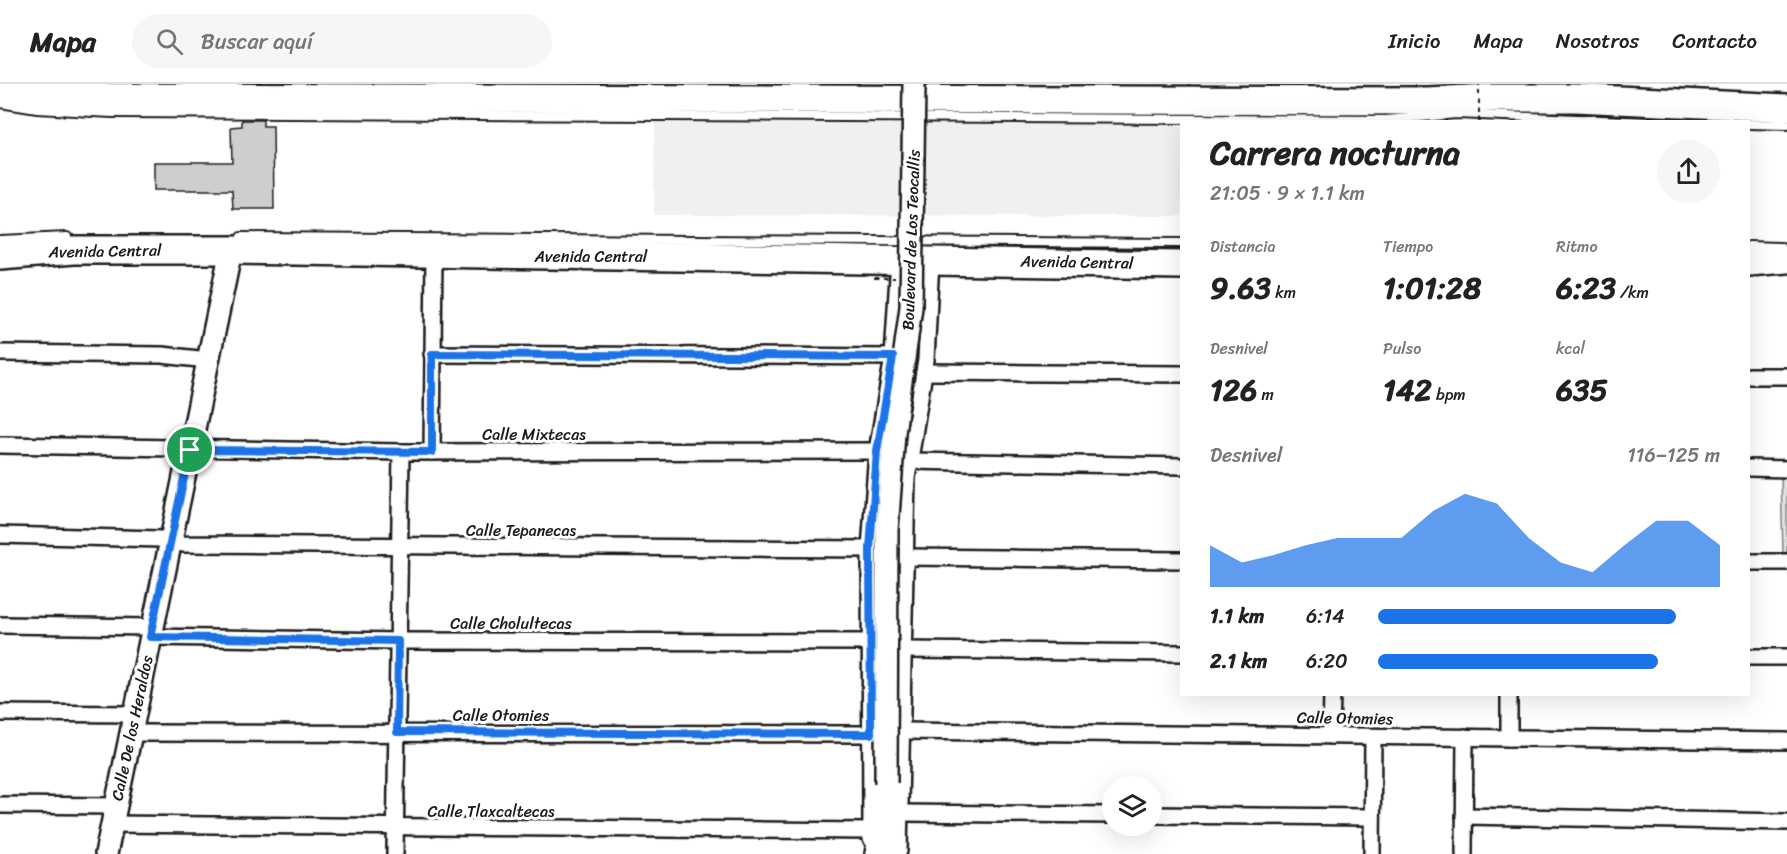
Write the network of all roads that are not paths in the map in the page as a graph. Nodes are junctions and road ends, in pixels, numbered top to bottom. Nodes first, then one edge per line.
1 (0, 88) edge
2 (32, 88) edge
3 (915, 90) edge
4 (415, 92) edge
5 (1427, 93) edge
6 (1485, 97) edge
7 (0, 103) edge
8 (1787, 108) edge
9 (1386, 120) edge
10 (1386, 120) edge
11 (1602, 120) edge
12 (1750, 124) edge
13 (1787, 125) edge
14 (75, 237) dead end
15 (233, 243) junction
16 (1180, 243) edge
17 (1750, 246) edge
18 (1787, 247) edge
19 (1, 255) edge
20 (434, 255) junction
21 (931, 259) junction
22 (1787, 259) edge
23 (1750, 262) edge
24 (1180, 265) edge
25 (901, 268) junction
26 (0, 353) edge
27 (432, 354) junction
28 (893, 354) junction
29 (208, 360) junction
30 (925, 366) junction
31 (1180, 374) edge
32 (1750, 376) edge
33 (1787, 376) edge
34 (0, 445) edge
35 (190, 450) junction
36 (877, 451) junction
37 (401, 452) junction
38 (432, 452) junction
39 (909, 461) junction
40 (1180, 466) edge
41 (1750, 468) edge
42 (1787, 469) edge
43 (0, 535) edge
44 (171, 542) junction
45 (399, 547) junction
46 (870, 549) junction
47 (905, 557) junction
48 (1180, 560) edge
49 (1750, 562) edge
50 (1787, 562) edge
51 (0, 625) edge
52 (151, 632) junction
53 (398, 641) junction
54 (871, 642) junction
55 (904, 650) junction
56 (1180, 653) edge
57 (1750, 657) edge
58 (1787, 657) edge
59 (1332, 696) edge
60 (1509, 696) edge
61 (0, 713) edge
62 (133, 724) junction
63 (903, 731) junction
64 (397, 732) junction
65 (871, 734) junction
66 (1331, 736) junction
67 (1373, 737) junction
68 (1465, 737) junction
69 (1509, 738) junction
70 (1787, 741) edge
71 (886, 787) junction
72 (0, 805) edge
73 (902, 813) junction
74 (114, 815) junction
75 (1102, 815) edge
76 (1162, 815) edge
77 (1464, 816) junction
78 (1372, 818) junction
79 (1787, 822) edge
80 (396, 828) junction
81 (870, 831) junction
82 (106, 854) edge
83 (395, 854) edge
84 (876, 854) edge
85 (892, 854) edge
86 (899, 854) edge
87 (1372, 854) edge
88 (1464, 854) edge

1 - 2 highway
2 - 4 highway
3 - 4 highway
3 - 5 highway
3 - 71 street, Boulevard de Los Teocallis, bridge
5 - 6 highway
6 - 8 highway
7 - 10 lane
9 - 11 lane
12 - 13 lane
14 - 19 lane
15 - 16 lane
15 - 19 highway, Avenida Central
15 - 20 highway, Avenida Central
15 - 29 street, Calle De los Heraldos
17 - 18 lane
20 - 25 highway, Avenida Central
20 - 27 street
21 - 24 highway, Avenida Central
21 - 25 highway, Avenida Central
21 - 30 street, Boulevard de Los Teocallis
22 - 23 highway
25 - 28 street, Boulevard de Los Teocallis
26 - 29 street
27 - 28 street
27 - 38 street
28 - 30 street, Boulevard de Los Teocallis
28 - 36 street, Boulevard de Los Teocallis
29 - 35 street, Calle De los Heraldos
30 - 31 street
30 - 39 street, Boulevard de Los Teocallis
32 - 33 street
34 - 35 street, Calle Mixtecas
35 - 37 street, Calle Mixtecas
35 - 44 street, Calle De los Heraldos
36 - 38 street, Calle Mixtecas
36 - 46 street, Boulevard de Los Teocallis
37 - 38 street, Calle Mixtecas
37 - 45 street
39 - 40 street
39 - 47 street, Boulevard de Los Teocallis
41 - 42 street
43 - 44 street, Calle Tepanecas
44 - 45 street, Calle Tepanecas
44 - 52 street, Calle De los Heraldos
45 - 46 street, Calle Tepanecas
45 - 53 street
46 - 54 street, Boulevard de Los Teocallis
47 - 48 street
47 - 55 street, Boulevard de Los Teocallis
49 - 50 street
51 - 52 street, Calle Cholultecas
52 - 53 street, Calle Cholultecas
52 - 62 street, Calle De los Heraldos
53 - 54 street, Calle Cholultecas
53 - 64 street
54 - 65 street, Boulevard de Los Teocallis
55 - 56 street
55 - 63 street, Boulevard de Los Teocallis
57 - 58 street
59 - 66 street
60 - 69 street
61 - 62 street, Calle Otomies
62 - 64 street, Calle Otomies
62 - 74 street, Calle De los Heraldos
63 - 66 street, Calle Otomies
63 - 73 street, Boulevard de Los Teocallis
64 - 65 street, Calle Otomies
64 - 80 street
65 - 81 street, Boulevard de Los Teocallis
66 - 67 street, Calle Otomies
67 - 68 street, Calle Otomies
67 - 78 street
68 - 69 street, Calle Otomies
68 - 77 street
69 - 70 street, Calle Otomies
71 - 84 street, Boulevard de Los Teocallis
71 - 85 street, Boulevard de Los Teocallis
72 - 74 street, Calle Tlaxcaltecas
73 - 75 street
73 - 86 street, Boulevard de Los Teocallis
74 - 80 street, Calle Tlaxcaltecas
74 - 82 street, Calle De los Heraldos
76 - 78 street
77 - 79 street
77 - 88 street
78 - 87 street
80 - 81 street, Calle Tlaxcaltecas
80 - 83 street
81 - 84 street, Boulevard de Los Teocallis

